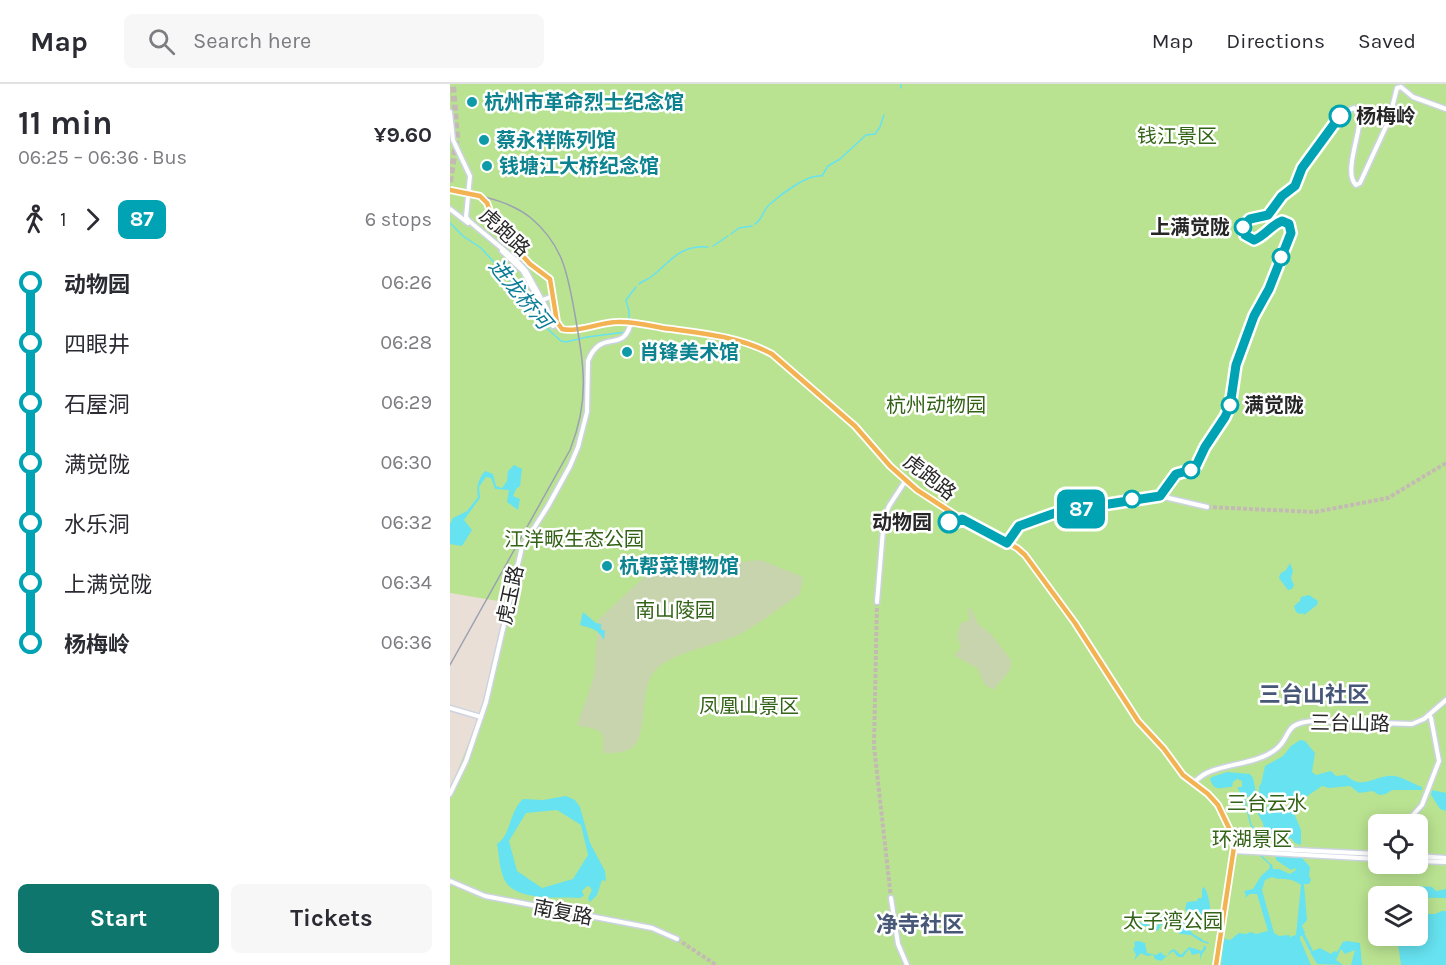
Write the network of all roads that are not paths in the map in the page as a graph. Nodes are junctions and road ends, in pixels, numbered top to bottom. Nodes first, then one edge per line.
1 (1446, 109) edge
2 (450, 112) edge
3 (450, 190) edge
4 (450, 209) edge
5 (553, 295) junction
6 (540, 299) junction
7 (631, 322) junction
8 (562, 329) junction
9 (906, 480) junction
10 (1160, 496) junction
11 (1207, 507) tunnel mouth
12 (1007, 543) junction
13 (877, 602) tunnel mouth
14 (1446, 700) edge
15 (450, 708) edge
16 (1429, 715) junction
17 (481, 717) junction
18 (1193, 783) junction
19 (450, 794) edge
20 (1414, 814) edge
21 (1234, 849) junction
22 (1368, 856) edge
23 (1446, 858) edge
24 (1428, 859) edge
25 (1428, 860) edge
26 (1446, 862) edge
27 (450, 881) edge
28 (891, 898) tunnel mouth
29 (677, 939) tunnel mouth
30 (908, 965) edge
31 (1216, 965) edge

1 - 10 street
2 - 6 street, 虎跑路
3 - 5 main road, bridge
4 - 6 street, 虎跑路
5 - 6 street
5 - 8 main road
6 - 8 street, 虎跑路
7 - 8 main road, 虎跑路
7 - 9 main road, 虎跑路
7 - 17 street, 虎玉路
9 - 12 main road, 虎跑路
9 - 13 street
10 - 11 street
10 - 12 street
12 - 18 main road, 虎跑路
14 - 16 street, 三台山路
15 - 17 street
16 - 18 street, 三台山路
16 - 20 street
17 - 19 street, 虎玉路
18 - 21 main road, 虎跑路
21 - 22 street
21 - 31 main road
23 - 24 street
25 - 26 street
27 - 29 street, 南复路
28 - 30 street

